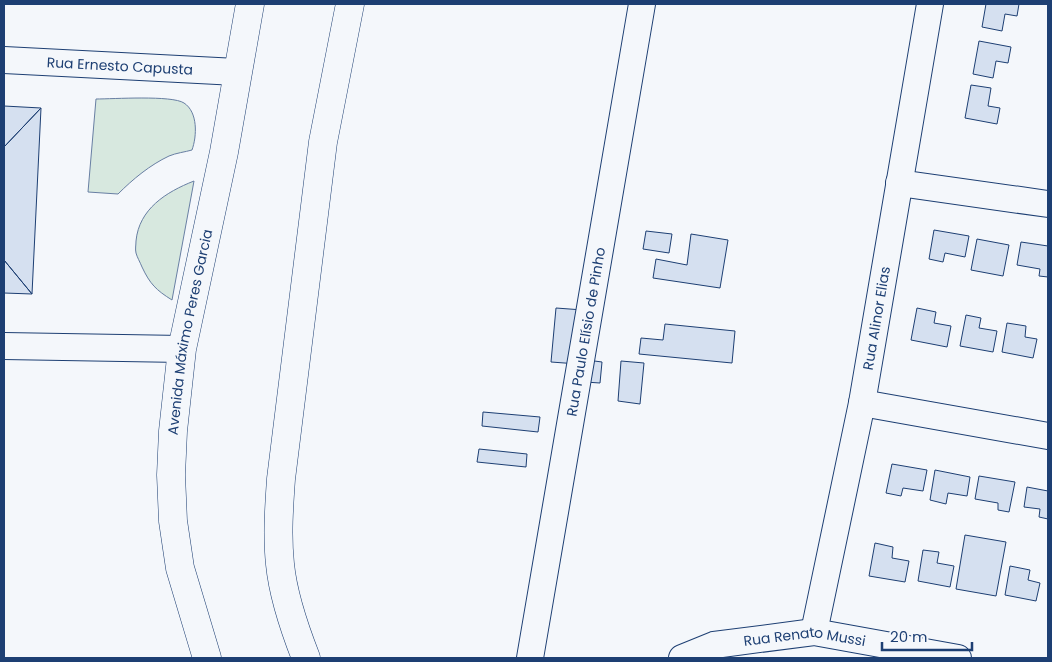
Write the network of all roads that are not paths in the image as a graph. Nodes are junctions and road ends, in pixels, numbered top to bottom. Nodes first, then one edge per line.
1 (250, 4) edge
2 (350, 4) edge
3 (642, 4) edge
4 (930, 4) edge
5 (4, 60) edge
6 (237, 72) junction
7 (899, 183) junction
8 (1048, 204) edge
9 (4, 346) edge
10 (182, 349) junction
11 (862, 404) junction
12 (1048, 436) edge
13 (814, 632) junction
14 (207, 658) edge
15 (306, 658) edge
16 (530, 658) edge
17 (682, 658) edge
18 (958, 658) edge

1 - 6 main road, Avenida Máximo Peres Garcia
2 - 15 main road
3 - 16 street, Rua Paulo Elísio de Pinho
4 - 7 street, Rua Alinor Elias
5 - 6 street, Rua Ernesto Capusta
6 - 10 main road, Avenida Máximo Peres Garcia
7 - 8 street
7 - 11 street, Rua Alinor Elias
9 - 10 street
10 - 14 main road, Avenida Máximo Peres Garcia
11 - 12 street
11 - 13 street, Rua Alinor Elias
13 - 17 street, Rua Renato Mussi
13 - 18 street, Rua Renato Mussi

